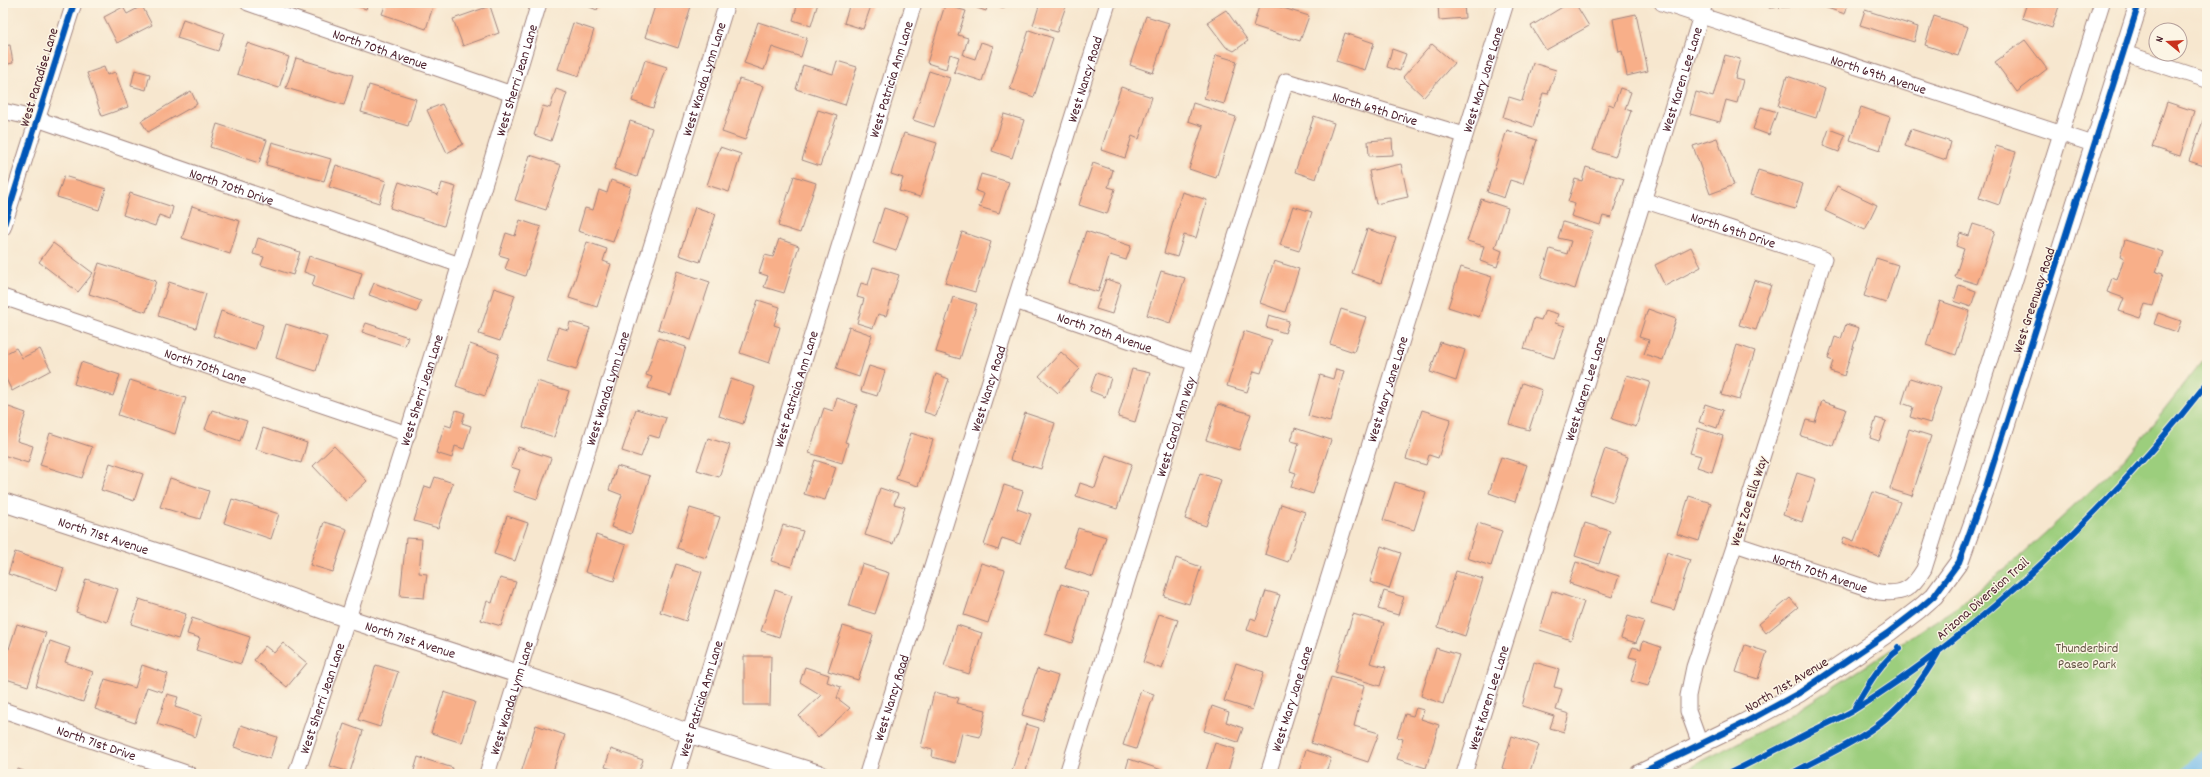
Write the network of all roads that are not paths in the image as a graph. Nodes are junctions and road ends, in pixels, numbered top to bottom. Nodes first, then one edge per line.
1 (74, 3) edge
2 (248, 3) edge
3 (539, 3) edge
4 (727, 3) edge
5 (914, 3) edge
6 (1108, 3) edge
7 (1506, 3) edge
8 (1662, 3) edge
9 (2102, 3) edge
10 (2139, 3) edge
11 (1703, 10) edge
12 (2124, 53) junction
13 (2207, 80) edge
14 (1286, 81) joint
15 (512, 94) junction
16 (3, 111) edge
17 (37, 119) junction
18 (1464, 135) junction
19 (2062, 135) junction
20 (2096, 145) junction
21 (1643, 200) junction
22 (3, 228) edge
23 (1824, 259) joint
24 (460, 265) junction
25 (3, 297) edge
26 (1015, 301) junction
27 (1195, 363) junction
28 (408, 434) junction
29 (3, 502) edge
30 (1735, 544) junction
31 (1906, 591) joint
32 (1934, 596) joint
33 (349, 619) junction
34 (519, 675) junction
35 (3, 710) edge
36 (690, 734) junction
37 (1700, 744) junction
38 (190, 774) edge
39 (296, 774) edge
40 (487, 774) edge
41 (677, 774) edge
42 (819, 774) edge
43 (868, 774) edge
44 (1067, 774) edge
45 (1268, 774) edge
46 (1464, 774) edge
47 (1639, 774) edge

1 - 17 street, West Paradise Lane
2 - 15 street, North 70th Avenue
3 - 15 street, West Sherri Jean Lane
4 - 34 street, West Wanda Lynn Lane
5 - 36 street, West Patricia Ann Lane
6 - 26 street, West Nancy Road
7 - 18 street, West Mary Jane Lane
8 - 11 street, North 69th Avenue
9 - 19 street, West Greenway Road
10 - 12 street, West Greenway Road
11 - 19 street, North 69th Avenue
11 - 21 street, West Karen Lee Lane
12 - 13 street
12 - 20 street, West Greenway Road
14 - 18 street, North 69th Drive
14 - 27 street, West Carol Ann Way
15 - 24 street, West Sherri Jean Lane
16 - 17 street, North 70th Drive
17 - 22 street, West Paradise Lane
17 - 24 street, North 70th Drive
18 - 45 street, West Mary Jane Lane
19 - 20 street, North 69th Avenue
19 - 31 street, West Greenway Road
20 - 32 street, West Greenway Road
21 - 23 street, North 69th Drive
21 - 46 street, West Karen Lee Lane
23 - 30 street, West Zoe Ella Way
24 - 28 street, West Sherri Jean Lane
25 - 28 street, North 70th Lane
26 - 27 street, North 70th Avenue
26 - 43 street, West Nancy Road
27 - 44 street, West Carol Ann Way
28 - 33 street, West Sherri Jean Lane
29 - 33 street, North 71st Avenue
30 - 31 street, North 70th Avenue
30 - 37 street, West Zoe Ella Way
32 - 37 street, North 71st Avenue
33 - 34 street, North 71st Avenue
33 - 39 street, West Sherri Jean Lane
34 - 36 street, North 71st Avenue
34 - 40 street, West Wanda Lynn Lane
35 - 38 street, North 71st Drive
36 - 41 street, West Patricia Ann Lane
36 - 42 street, North 71st Avenue
37 - 47 street, North 71st Avenue

